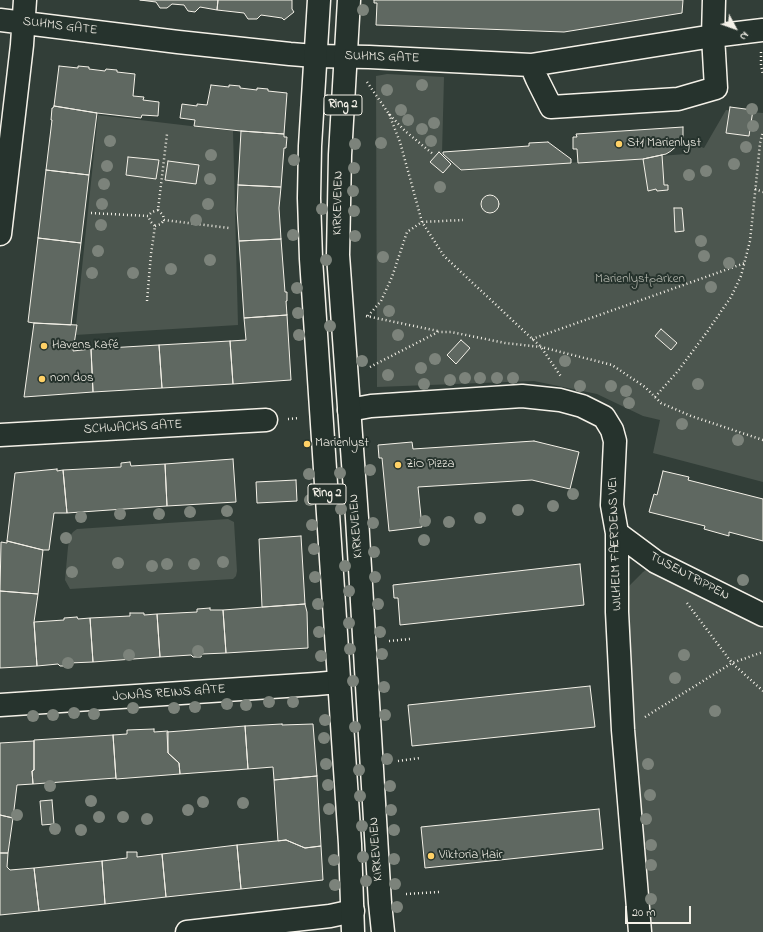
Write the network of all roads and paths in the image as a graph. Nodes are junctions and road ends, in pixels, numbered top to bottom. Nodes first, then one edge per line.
1 (26, 0) edge
2 (319, 0) edge
3 (349, 0) edge
4 (714, 0) edge
5 (0, 20) edge
6 (24, 23) junction
7 (712, 36) junction
8 (762, 40) edge
9 (315, 56) junction
10 (346, 56) junction
11 (531, 65) junction
12 (763, 75) edge
13 (366, 82) dead end
14 (389, 114) junction
15 (763, 131) edge
16 (166, 134) dead end
17 (433, 154) dead end
18 (755, 189) junction
19 (763, 192) edge
20 (158, 210) junction
21 (90, 213) dead end
22 (148, 216) junction
23 (164, 220) junction
24 (463, 220) dead end
25 (422, 222) junction
26 (155, 226) junction
27 (229, 228) dead end
28 (0, 234) edge
29 (745, 263) junction
30 (147, 301) dead end
31 (438, 332) junction
32 (532, 339) junction
33 (541, 348) junction
34 (370, 367) dead end
35 (655, 397) junction
36 (582, 406) junction
37 (349, 410) junction
38 (266, 420) dead end
39 (0, 435) edge
40 (763, 440) edge
41 (617, 534) junction
42 (685, 600) dead end
43 (763, 615) edge
44 (410, 639) dead end
45 (389, 640) dead end
46 (763, 652) edge
47 (732, 663) junction
48 (339, 682) junction
49 (763, 691) edge
50 (0, 705) edge
51 (623, 730) junction
52 (420, 758) dead end
53 (398, 761) dead end
54 (438, 892) dead end
55 (406, 894) dead end
56 (353, 922) edge
57 (187, 932) edge
58 (383, 932) edge
59 (640, 932) edge

1 - 6 street
2 - 9 street, KIRKEVEIEN / Ring 2
3 - 10 street, KIRKEVEIEN / Ring 2
4 - 7 street
5 - 6 street, SUHMS GATE
6 - 9 street, SUHMS GATE
6 - 28 street
7 - 8 street, SUHMS GATE
7 - 11 street, SUHMS GATE
7 - 11 street
8 - 12 path
9 - 10 street, SUHMS GATE
9 - 48 street, KIRKEVEIEN / Ring 2
10 - 11 street, SUHMS GATE
10 - 37 street, KIRKEVEIEN / Ring 2
13 - 14 path
14 - 17 path
14 - 25 path
15 - 18 path
16 - 20 path
18 - 19 path
18 - 29 path
20 - 22 path
20 - 23 path
21 - 22 path
22 - 26 path
23 - 26 path
23 - 27 path
24 - 25 path
25 - 31 path
25 - 32 path
26 - 30 path
29 - 32 path
29 - 35 path
31 - 33 path
31 - 34 path
32 - 33 path
33 - 35 path
33 - 36 path
35 - 40 path
36 - 37 street, WILHELM FÆRDENS VEI
36 - 41 street, WILHELM FÆRDENS VEI
37 - 58 street, KIRKEVEIEN / Ring 2
38 - 39 street, SCHWACHS GATE
41 - 43 street, TUSENTRIPPEN
41 - 51 street, WILHELM FÆRDENS VEI
42 - 47 path
44 - 45 path
46 - 47 path
47 - 49 path
47 - 51 path
48 - 50 street, JONAS REINS GATE
48 - 56 street, KIRKEVEIEN / Ring 2
51 - 59 street, WILHELM FÆRDENS VEI
52 - 53 path
54 - 55 path
56 - 57 street

